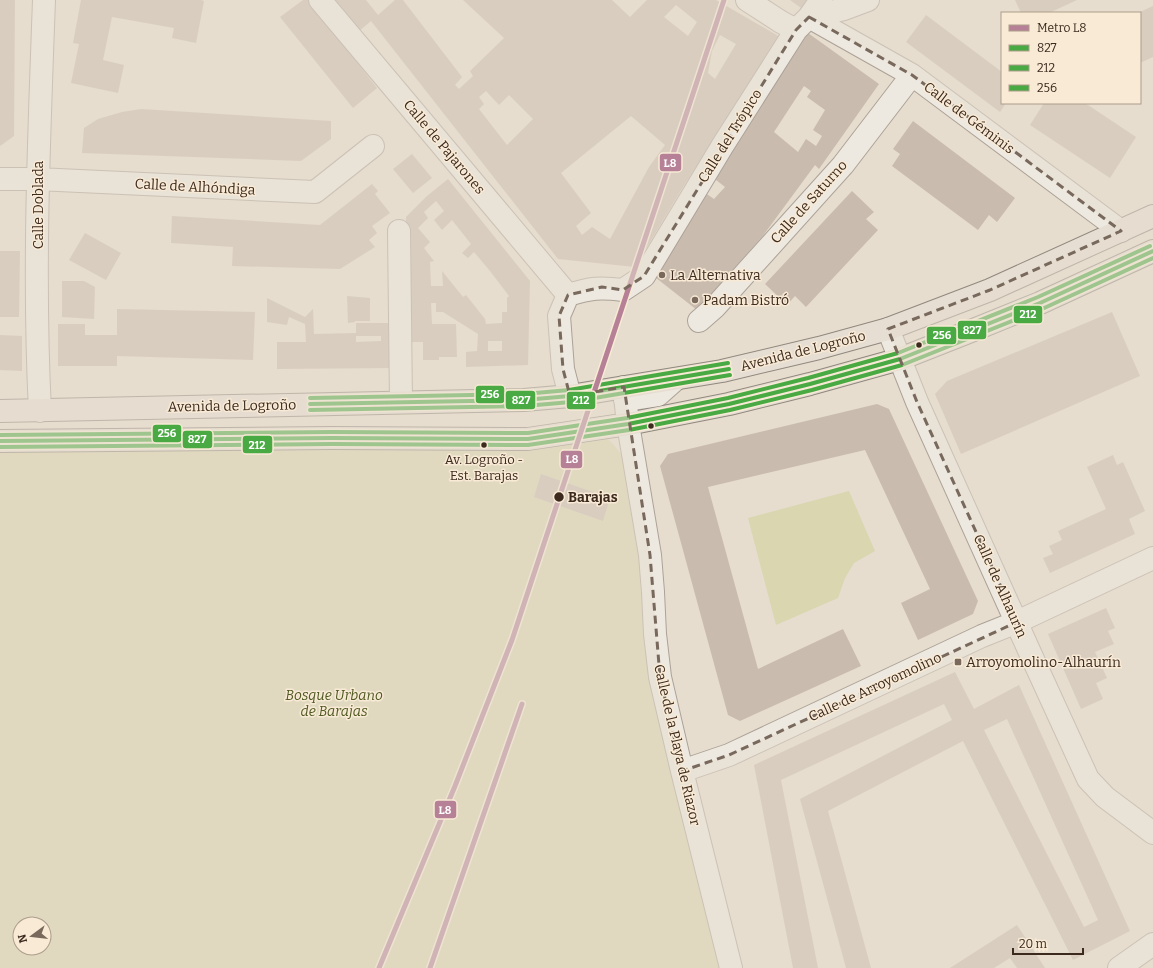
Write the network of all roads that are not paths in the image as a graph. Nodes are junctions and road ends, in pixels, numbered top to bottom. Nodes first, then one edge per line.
1 (44, 0) edge
2 (320, 0) edge
3 (747, 0) edge
4 (868, 0) edge
5 (809, 16) edge
6 (912, 75) junction
7 (373, 146) dead end
8 (0, 179) edge
9 (37, 179) junction
10 (1153, 216) edge
11 (399, 231) dead end
12 (1121, 231) junction
13 (1153, 251) edge
14 (568, 295) junction
15 (699, 321) dead end
16 (888, 329) junction
17 (900, 359) junction
18 (625, 394) junction
19 (570, 396) junction
20 (401, 402) junction
21 (0, 411) edge
22 (40, 411) junction
23 (628, 424) junction
24 (0, 441) edge
25 (1153, 558) edge
26 (1017, 622) junction
27 (682, 771) junction
28 (1153, 833) edge
29 (1153, 944) edge
30 (731, 968) edge
31 (1119, 968) edge

1 - 9 street, Calle Doblada
2 - 14 street, Calle de Pajarones
3 - 5 street, Calle de Géminis
4 - 5 street
5 - 6 street, Calle de Géminis
5 - 14 street, Calle del Trópico
6 - 12 street, Calle de Géminis
6 - 15 street, Calle de Saturno
7 - 9 street, Calle de Alhóndiga
8 - 9 street, Calle de Alhóndiga
9 - 22 street, Calle Doblada
10 - 12 main road, Avenida de Logroño
11 - 20 street
12 - 16 main road, Avenida de Logroño
13 - 17 main road
14 - 19 street
16 - 17 street, Calle de Alhaurín
16 - 18 main road, Avenida de Logroño
17 - 23 main road
17 - 26 street, Calle de Alhaurín
18 - 19 main road, Avenida de Logroño
18 - 23 street, Calle de la Playa de Riazor
19 - 20 main road, Avenida de Logroño
20 - 22 main road, Avenida de Logroño
21 - 22 main road, Avenida de Logroño
23 - 24 main road
23 - 27 street, Calle de la Playa de Riazor
25 - 26 street, Calle de Arroyomolino
26 - 27 street, Calle de Arroyomolino
26 - 28 street, Calle de Alhaurín
27 - 30 street, Calle de la Playa de Riazor
29 - 31 street

